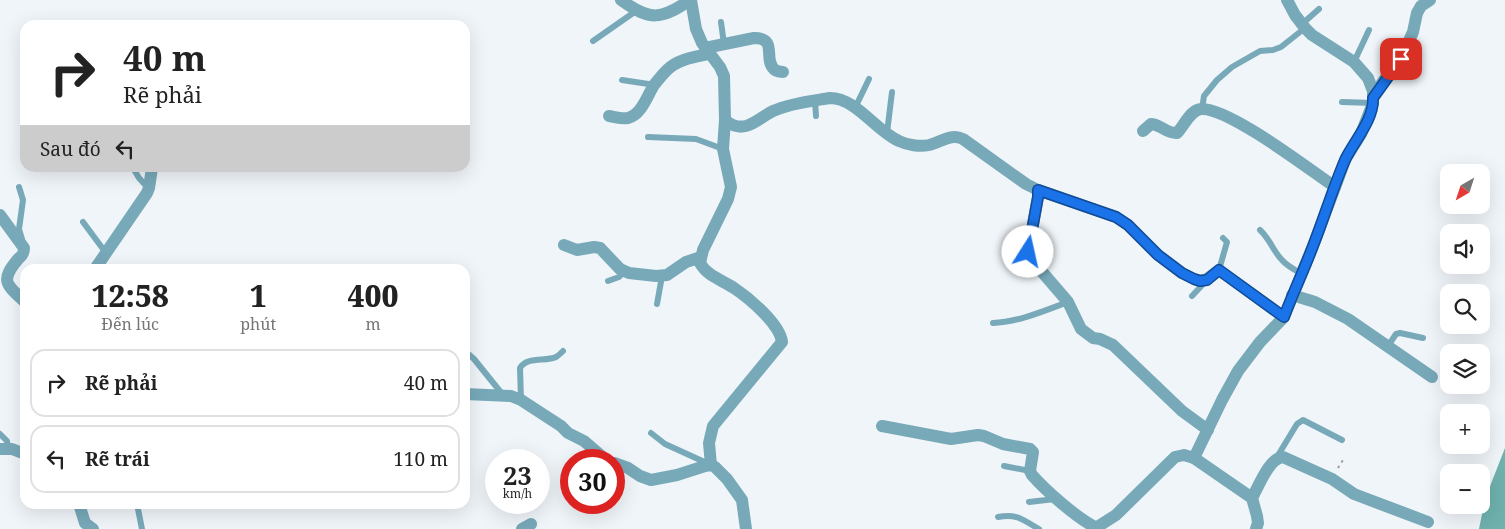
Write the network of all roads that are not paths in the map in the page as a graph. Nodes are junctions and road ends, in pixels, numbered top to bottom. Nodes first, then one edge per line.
1 (621, 0) edge
2 (691, 0) edge
3 (1287, 0) edge
4 (1430, 0) edge
5 (1319, 9) dead end
6 (636, 10) junction
7 (720, 22) dead end
8 (1304, 26) junction
9 (1369, 30) dead end
10 (593, 41) dead end
11 (724, 44) junction
12 (708, 51) junction
13 (1354, 62) junction
14 (783, 72) dead end
15 (869, 79) dead end
16 (622, 80) dead end
17 (654, 85) junction
18 (892, 92) dead end
19 (1373, 100) junction
20 (815, 101) junction
21 (1342, 102) dead end
22 (855, 108) junction
23 (1202, 109) junction
24 (609, 116) dead end
25 (816, 116) dead end
26 (725, 120) junction
27 (1143, 132) dead end
28 (886, 134) junction
29 (648, 137) dead end
30 (723, 149) junction
31 (135, 172) edge
32 (151, 172) edge
33 (19, 186) dead end
34 (1335, 187) junction
35 (149, 188) junction
36 (1038, 190) junction
37 (0, 215) edge
38 (83, 222) dead end
39 (1260, 230) dead end
40 (1223, 238) dead end
41 (564, 245) dead end
42 (24, 248) junction
43 (106, 254) junction
44 (701, 256) junction
45 (99, 264) edge
46 (1219, 270) junction
47 (625, 272) junction
48 (1302, 274) junction
49 (662, 276) junction
50 (1207, 280) junction
51 (608, 281) dead end
52 (4, 289) edge
53 (1292, 295) junction
54 (1192, 296) dead end
55 (20, 299) edge
56 (1068, 302) junction
57 (657, 304) dead end
58 (1284, 317) junction
59 (992, 324) dead end
60 (1423, 338) dead end
61 (1388, 346) junction
62 (563, 351) dead end
63 (470, 355) edge
64 (1432, 377) dead end
65 (470, 394) edge
66 (504, 396) junction
67 (521, 400) junction
68 (882, 426) dead end
69 (1208, 430) junction
70 (651, 433) dead end
71 (0, 434) edge
72 (1342, 440) dead end
73 (16, 449) edge
74 (593, 449) edge
75 (1277, 457) junction
76 (1194, 458) junction
77 (711, 464) junction
78 (1004, 466) dead end
79 (625, 467) edge
80 (1030, 471) junction
81 (1252, 498) junction
82 (1057, 499) junction
83 (1028, 502) dead end
84 (81, 509) edge
85 (138, 509) edge
86 (998, 518) dead end
87 (1428, 522) dead end
88 (1094, 528) edge
89 (93, 529) edge
90 (142, 529) edge
91 (746, 529) edge
92 (1039, 529) edge
93 (1256, 529) edge

1 - 6 street
2 - 6 street
2 - 12 street
3 - 8 street
4 - 19 street
5 - 8 lane
6 - 10 lane
7 - 11 lane
8 - 13 street
8 - 23 lane
9 - 13 lane
11 - 12 street
11 - 14 street
12 - 17 street
12 - 26 street
13 - 19 street
15 - 22 lane
16 - 17 lane
17 - 24 street
18 - 28 lane
19 - 21 lane
19 - 34 street
20 - 22 street
20 - 25 lane
20 - 26 street
22 - 28 street
23 - 27 street
23 - 34 street
26 - 30 street
28 - 36 street
29 - 30 lane
30 - 44 street
31 - 35 lane
32 - 35 street
33 - 42 lane
34 - 48 street
35 - 43 street
36 - 50 street
36 - 56 street
37 - 42 street
38 - 43 lane
39 - 48 lane
40 - 46 lane
41 - 47 street
42 - 52 street
43 - 45 street
44 - 49 street
44 - 77 street
46 - 50 street
46 - 58 street
47 - 49 street
47 - 51 lane
48 - 53 street
49 - 57 lane
50 - 54 lane
52 - 55 street
53 - 58 street
53 - 61 street
56 - 59 lane
56 - 69 street
58 - 69 street
60 - 61 lane
61 - 64 street
62 - 67 lane
63 - 66 lane
65 - 66 street
66 - 67 street
67 - 74 street
68 - 80 street
69 - 76 street
70 - 77 lane
71 - 73 lane
72 - 75 lane
75 - 81 street
75 - 87 street
76 - 81 street
76 - 88 street
77 - 79 street
77 - 91 street
78 - 80 lane
80 - 82 street
81 - 93 street
82 - 83 lane
82 - 88 street
84 - 89 street
85 - 90 lane
86 - 92 lane

